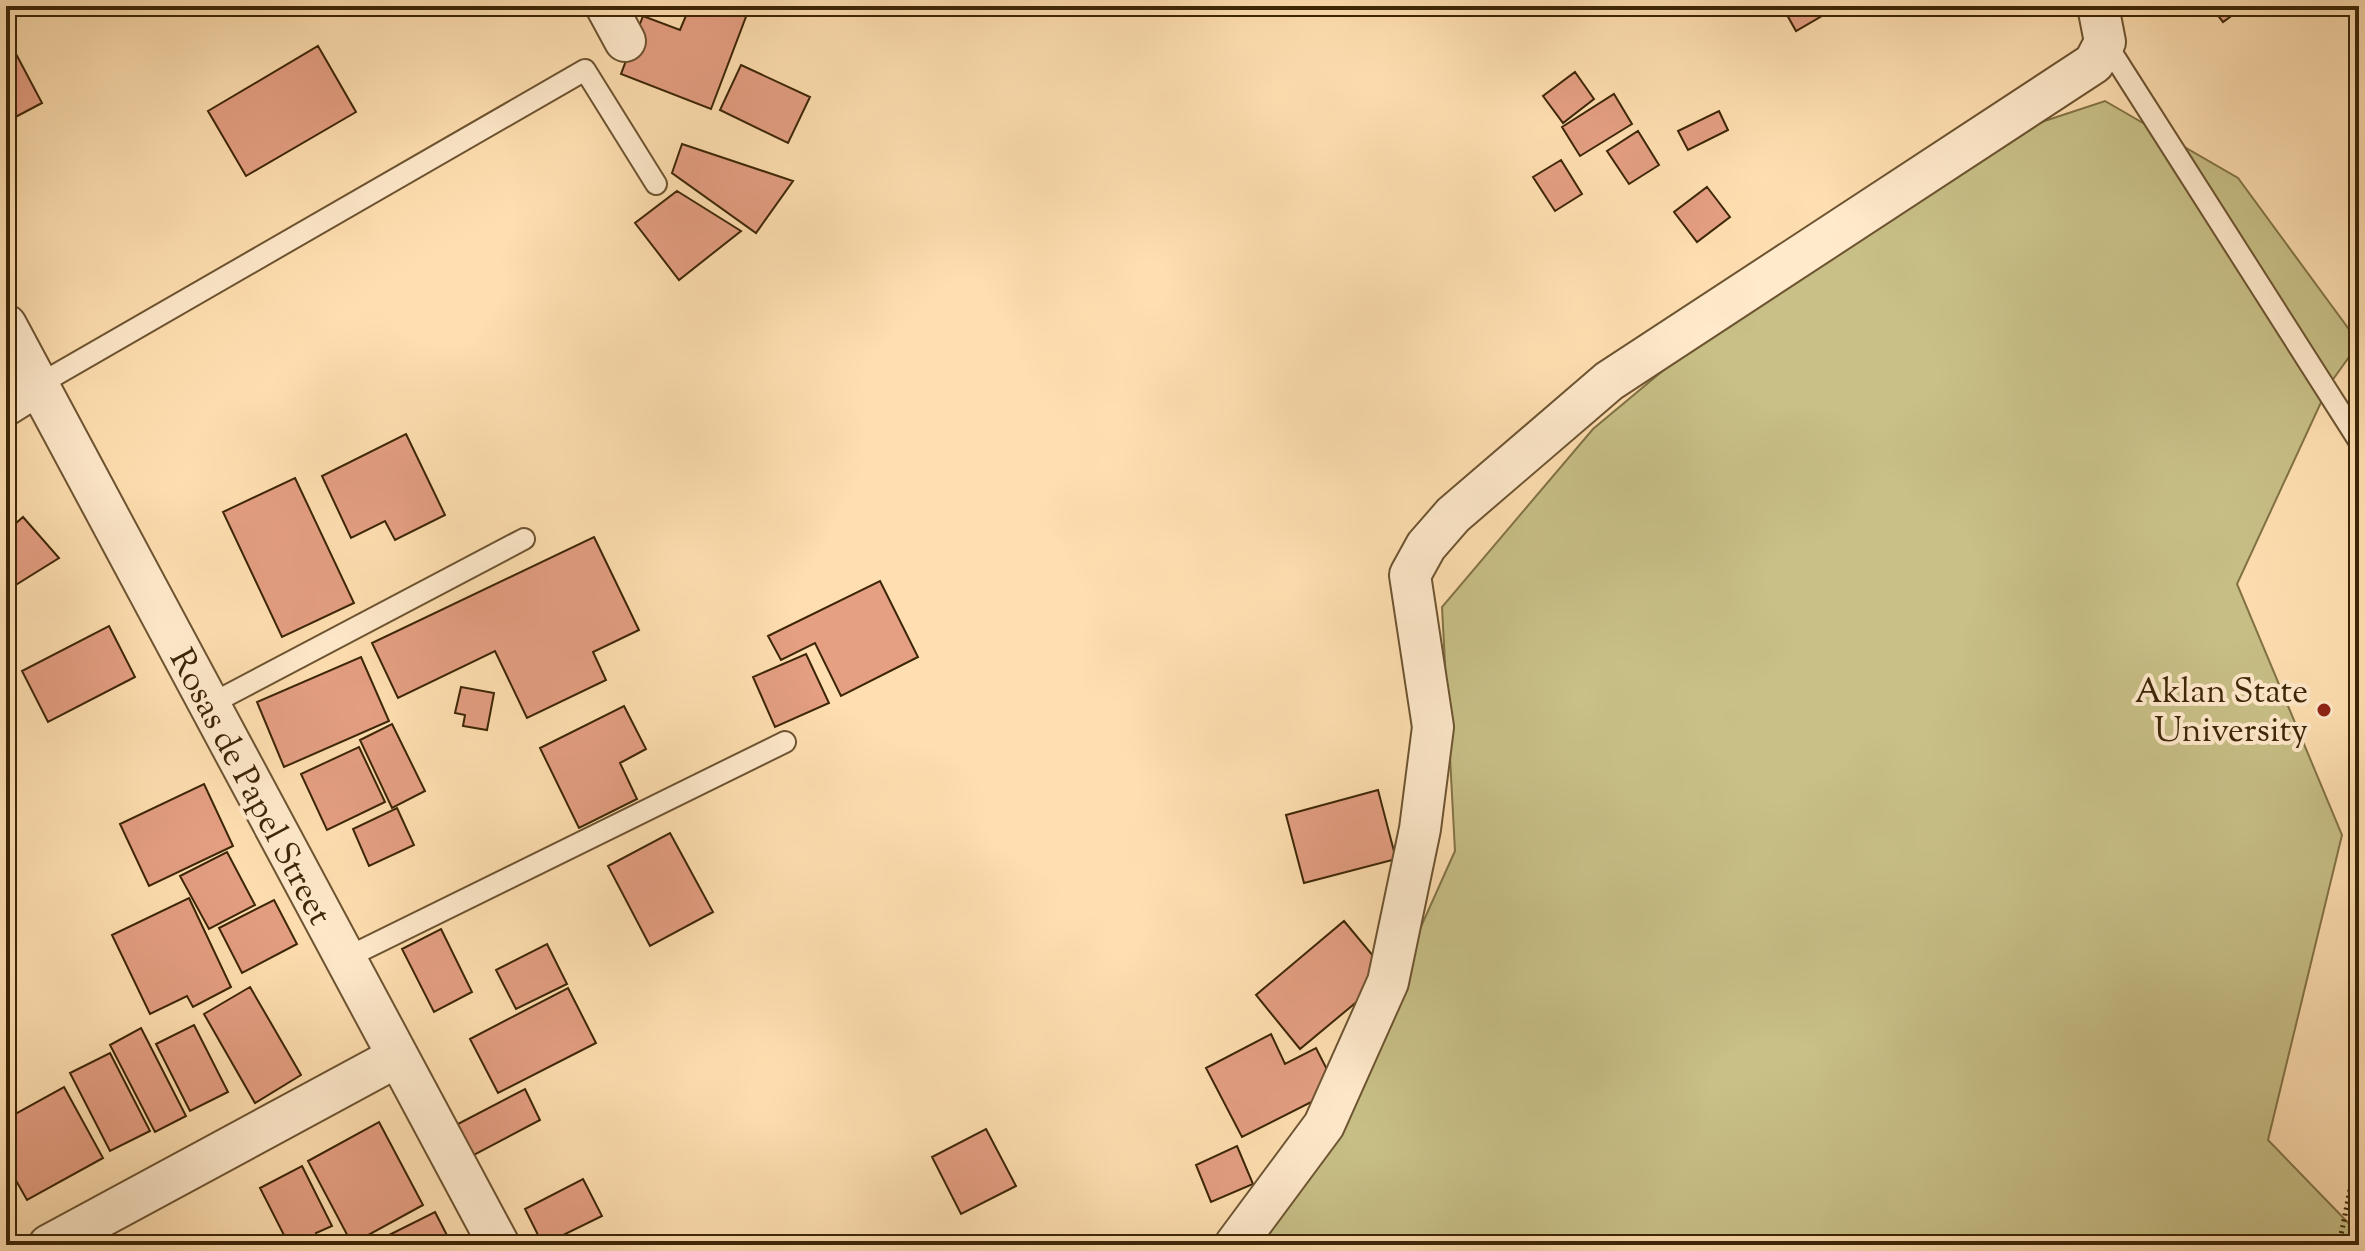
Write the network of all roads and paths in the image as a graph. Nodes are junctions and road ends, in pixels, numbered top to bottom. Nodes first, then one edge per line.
1 (606, 6) edge
2 (2101, 24) edge
3 (625, 41) dead end
4 (656, 184) dead end
5 (6, 325) edge
6 (22, 395) edge
7 (2359, 441) edge
8 (524, 539) dead end
9 (209, 705) junction
10 (785, 742) dead end
11 (344, 959) junction
12 (397, 1057) junction
13 (2359, 1145) edge
14 (49, 1245) edge
15 (499, 1245) edge
16 (1235, 1245) edge
17 (2071, 1245) edge
18 (2097, 1245) edge
19 (2339, 1245) edge

1 - 3 street
2 - 7 lane
2 - 16 street
4 - 6 lane
5 - 6 street, Rosas de Papel Street
6 - 9 street, Rosas de Papel Street
8 - 9 lane
9 - 11 street, Rosas de Papel Street
10 - 11 lane
11 - 12 street, Rosas de Papel Street
12 - 14 street
12 - 15 street, Rosas de Papel Street
13 - 19 path
17 - 18 path

